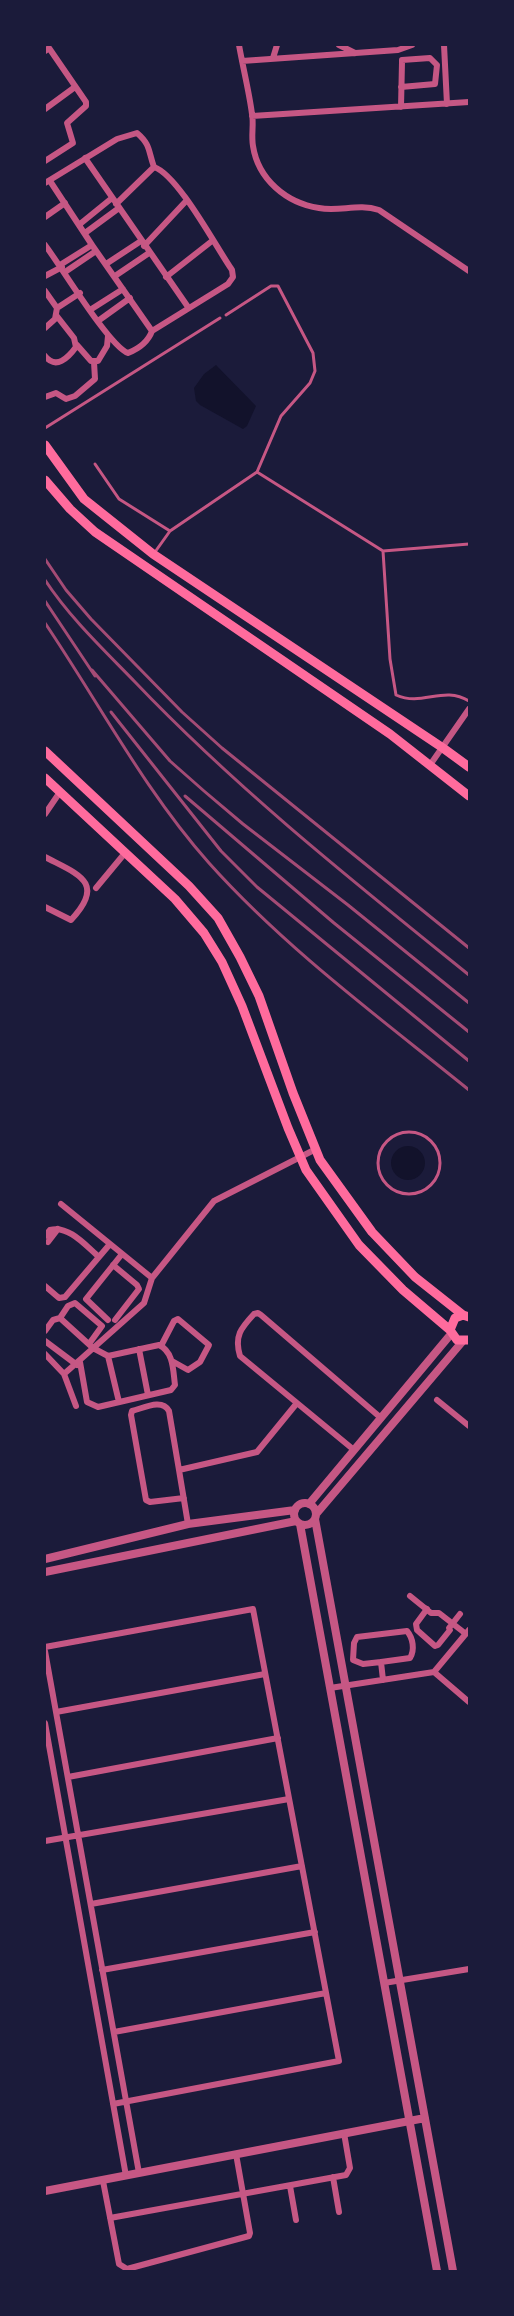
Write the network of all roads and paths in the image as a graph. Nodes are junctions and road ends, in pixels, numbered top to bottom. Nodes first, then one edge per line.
1 (239, 45) edge
2 (278, 45) edge
3 (339, 45) edge
4 (412, 45) edge
5 (444, 45) edge
6 (47, 48) edge
7 (356, 53) junction
8 (273, 58) junction
9 (242, 61) junction
10 (75, 87) junction
11 (401, 87) junction
12 (469, 102) edge
13 (447, 104) junction
14 (401, 107) junction
15 (45, 109) edge
16 (252, 116) junction
17 (85, 159) junction
18 (45, 161) edge
19 (154, 167) junction
20 (47, 182) edge
21 (187, 200) junction
22 (65, 203) junction
23 (116, 203) junction
24 (45, 217) edge
25 (80, 224) junction
26 (85, 233) junction
27 (212, 240) junction
28 (45, 244) edge
29 (142, 244) junction
30 (94, 248) junction
31 (149, 253) junction
32 (106, 264) junction
33 (62, 268) junction
34 (469, 271) edge
35 (45, 276) edge
36 (115, 276) junction
37 (166, 278) junction
38 (123, 289) junction
39 (45, 291) edge
40 (80, 293) junction
41 (130, 298) junction
42 (188, 308) junction
43 (90, 310) junction
44 (56, 312) junction
45 (226, 315) dead end
46 (220, 318) dead end
47 (98, 321) junction
48 (45, 328) edge
49 (152, 331) junction
50 (108, 336) junction
51 (76, 345) junction
52 (45, 356) edge
53 (94, 362) junction
54 (45, 397) edge
55 (45, 428) edge
56 (45, 445) edge
57 (95, 464) dead end
58 (257, 472) junction
59 (45, 480) edge
60 (170, 531) junction
61 (469, 544) edge
62 (383, 551) junction
63 (153, 554) junction
64 (469, 701) edge
65 (469, 710) edge
66 (444, 747) junction
67 (45, 752) edge
68 (430, 765) junction
69 (469, 767) edge
70 (45, 778) edge
71 (60, 792) junction
72 (469, 796) edge
73 (45, 814) edge
74 (125, 853) junction
75 (45, 857) edge
76 (96, 888) dead end
77 (45, 907) edge
78 (316, 1149) junction
79 (300, 1157) junction
80 (381, 1176) joint
81 (61, 1204) dead end
82 (46, 1239) edge
83 (110, 1244) junction
84 (122, 1254) junction
85 (99, 1257) junction
86 (113, 1265) junction
87 (152, 1278) junction
88 (45, 1286) edge
89 (467, 1315) edge
90 (60, 1318) junction
91 (45, 1331) edge
92 (451, 1332) junction
93 (45, 1341) edge
94 (466, 1342) edge
95 (91, 1346) junction
96 (161, 1346) junction
97 (139, 1349) junction
98 (45, 1354) edge
99 (108, 1356) junction
100 (172, 1361) junction
101 (78, 1364) junction
102 (64, 1374) junction
103 (148, 1395) junction
104 (437, 1400) dead end
105 (119, 1402) junction
106 (297, 1403) junction
107 (76, 1406) dead end
108 (381, 1418) junction
109 (469, 1426) edge
110 (354, 1450) junction
111 (179, 1470) junction
112 (184, 1498) junction
113 (309, 1504) junction
114 (295, 1510) junction
115 (316, 1516) junction
116 (298, 1523) junction
117 (188, 1524) junction
118 (45, 1559) edge
119 (45, 1572) edge
120 (410, 1596) dead end
121 (427, 1609) junction
122 (460, 1614) dead end
123 (453, 1624) junction
124 (467, 1632) edge
125 (45, 1649) edge
126 (381, 1662) junction
127 (434, 1672) junction
128 (266, 1674) junction
129 (383, 1680) junction
130 (346, 1686) junction
131 (330, 1688) junction
132 (469, 1702) edge
133 (56, 1713) junction
134 (45, 1723) edge
135 (278, 1738) junction
136 (68, 1777) junction
137 (289, 1799) junction
138 (78, 1836) junction
139 (66, 1838) junction
140 (45, 1841) edge
141 (302, 1866) junction
142 (91, 1904) junction
143 (315, 1932) junction
144 (469, 1969) edge
145 (102, 1970) junction
146 (400, 1980) junction
147 (384, 1983) junction
148 (326, 1993) junction
149 (114, 2032) junction
150 (126, 2101) junction
151 (113, 2104) junction
152 (425, 2118) junction
153 (410, 2121) junction
154 (344, 2133) junction
155 (236, 2154) junction
156 (139, 2173) junction
157 (126, 2176) junction
158 (333, 2177) junction
159 (103, 2181) junction
160 (290, 2186) junction
161 (45, 2192) edge
162 (242, 2193) junction
163 (339, 2212) dead end
164 (110, 2218) junction
165 (296, 2220) dead end
166 (437, 2271) edge
167 (453, 2271) edge

1 - 9 street
2 - 8 street
3 - 7 street
4 - 7 street
5 - 13 street
6 - 10 street
7 - 8 street
8 - 9 street
9 - 16 street
10 - 15 street
10 - 18 street
11 - 11 street
11 - 14 street
12 - 13 street
13 - 14 street
14 - 16 street
16 - 34 street
17 - 19 street
17 - 20 street
17 - 23 street
19 - 21 street
19 - 23 street
20 - 22 street
21 - 27 street
21 - 29 street
22 - 24 street
22 - 25 street
23 - 25 street
23 - 26 street
23 - 29 street
25 - 26 street
26 - 30 street
27 - 37 street
27 - 42 street
28 - 33 street
29 - 31 street
29 - 32 street
30 - 32 street
30 - 33 street
31 - 36 street
31 - 37 street
32 - 36 street
33 - 35 street
33 - 40 street
36 - 38 street
37 - 42 street
38 - 41 street
38 - 43 street
39 - 44 street
40 - 43 street
40 - 44 street
41 - 47 street
41 - 49 street
42 - 49 street
43 - 47 street
44 - 48 street
44 - 51 street
45 - 58 lane
46 - 55 lane
47 - 50 street
49 - 50 street
50 - 53 street
51 - 52 street
51 - 53 street
53 - 54 street
56 - 63 main road
57 - 60 lane
58 - 60 lane
58 - 62 lane
59 - 68 main road
60 - 63 lane
61 - 62 lane
62 - 64 lane
63 - 66 main road
65 - 66 street
66 - 68 street
66 - 69 main road
67 - 78 main road
68 - 72 main road
70 - 71 main road
71 - 73 street
71 - 74 main road
74 - 76 street
74 - 79 main road
75 - 77 street
78 - 79 street
78 - 89 main road
79 - 87 street
79 - 92 main road
80 - 80 lane
81 - 83 street
82 - 85 street
83 - 84 street
83 - 85 street
84 - 86 street
84 - 87 street
85 - 88 street
86 - 86 street
87 - 95 street
89 - 92 main road
90 - 91 street
90 - 95 street
90 - 95 street
92 - 94 main road
92 - 108 street
93 - 101 street
94 - 115 street
95 - 99 street
95 - 101 street
96 - 97 street
96 - 100 street
96 - 100 street
97 - 99 street
97 - 103 street
98 - 102 street
99 - 105 street
100 - 103 street
101 - 102 street
101 - 105 street
102 - 107 street
103 - 105 street
104 - 109 street
106 - 108 street
106 - 110 street
106 - 111 street
108 - 110 street
110 - 113 street
111 - 112 street
111 - 112 street
112 - 117 street
113 - 114 street
113 - 115 street
114 - 116 street
114 - 117 street
115 - 116 street
115 - 130 street
116 - 119 street
116 - 131 street
117 - 118 street
120 - 121 street
121 - 123 street
121 - 123 street
122 - 123 street
123 - 124 street
124 - 127 street
125 - 128 street
125 - 133 street
126 - 126 street
126 - 129 street
127 - 129 street
127 - 132 street
128 - 133 street
128 - 135 street
129 - 130 street
130 - 131 street
130 - 146 street
131 - 147 street
133 - 136 street
134 - 139 street
135 - 136 street
135 - 137 street
136 - 138 street
137 - 138 street
137 - 141 street
138 - 139 street
138 - 142 street
139 - 140 street
139 - 151 street
141 - 142 street
141 - 143 street
142 - 145 street
143 - 145 street
143 - 148 street
144 - 146 street
145 - 149 street
146 - 147 street
146 - 152 street
147 - 153 street
148 - 149 street
148 - 150 street
149 - 150 street
150 - 151 street
150 - 156 street
151 - 157 street
152 - 153 street
152 - 167 street
153 - 154 street
153 - 166 street
154 - 155 street
154 - 158 street
155 - 156 street
155 - 162 street
156 - 157 street
157 - 159 street
158 - 160 street
158 - 163 street
159 - 161 street
159 - 164 street
160 - 162 street
160 - 165 street
162 - 164 street
162 - 164 street

